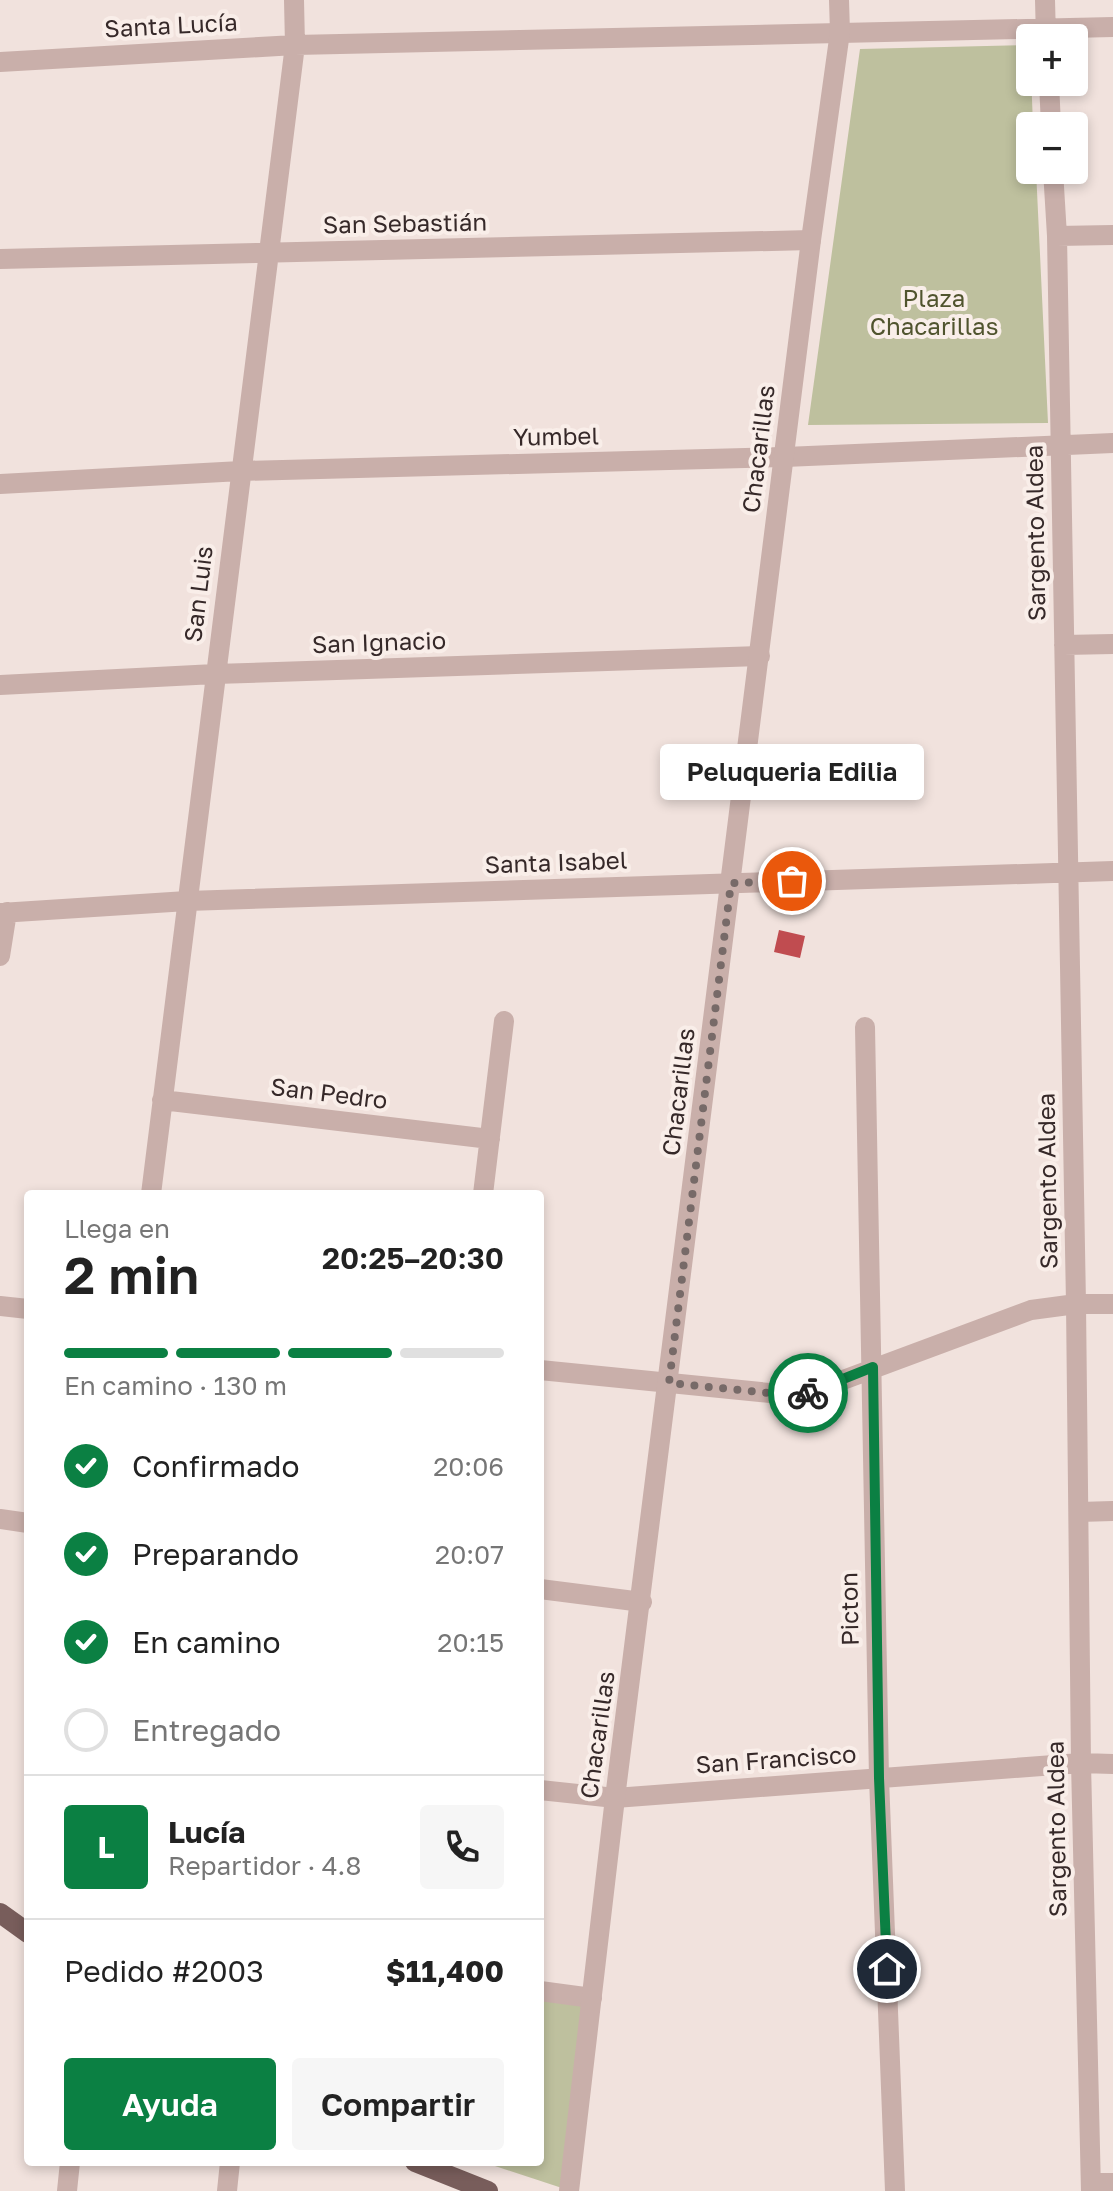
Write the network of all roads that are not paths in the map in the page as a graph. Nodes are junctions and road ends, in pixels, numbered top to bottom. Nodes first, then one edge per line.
1 (294, 0) edge
2 (839, 0) edge
3 (1045, 0) edge
4 (1046, 24) edge
5 (1113, 27) edge
6 (1088, 29) edge
7 (840, 32) junction
8 (1016, 33) edge
9 (295, 45) junction
10 (0, 62) edge
11 (1054, 184) edge
12 (1113, 235) edge
13 (1057, 236) junction
14 (811, 240) junction
15 (269, 253) junction
16 (0, 259) edge
17 (1113, 443) edge
18 (1060, 444) junction
19 (785, 457) junction
20 (241, 471) junction
21 (0, 484) edge
22 (1113, 644) edge
23 (1064, 645) junction
24 (760, 656) junction
25 (215, 674) junction
26 (0, 685) edge
27 (1113, 871) edge
28 (1068, 872) junction
29 (731, 883) junction
30 (187, 901) junction
31 (3, 912) edge
32 (0, 956) edge
33 (504, 1021) dead end
34 (865, 1027) dead end
35 (162, 1100) junction
36 (490, 1139) junction
37 (151, 1190) edge
38 (484, 1190) edge
39 (1076, 1304) junction
40 (1113, 1304) edge
41 (0, 1306) edge
42 (24, 1309) edge
43 (873, 1367) junction
44 (544, 1370) edge
45 (669, 1383) junction
46 (1113, 1511) edge
47 (1079, 1512) junction
48 (0, 1519) edge
49 (24, 1522) edge
50 (544, 1590) edge
51 (642, 1602) junction
52 (1081, 1763) junction
53 (1113, 1764) edge
54 (879, 1778) junction
55 (544, 1790) edge
56 (615, 1798) junction
57 (0, 1913) edge
58 (24, 1930) edge
59 (544, 1992) edge
60 (592, 1998) junction
61 (70, 2166) edge
62 (230, 2166) edge
63 (425, 2166) edge
64 (1113, 2183) edge
65 (1091, 2187) edge
66 (67, 2191) edge
67 (227, 2191) edge
68 (488, 2191) edge
69 (569, 2191) edge
70 (895, 2191) edge

1 - 9 street, San Luis
2 - 7 street, Chacarillas
3 - 4 street
5 - 6 street, Santa Lucía
7 - 8 street, Santa Lucía
7 - 9 street, Santa Lucía
7 - 14 street, Chacarillas
9 - 10 street, Santa Lucía
9 - 15 street, San Luis
11 - 13 street, Sargento Aldea
12 - 13 street
13 - 18 street, Sargento Aldea
14 - 15 street, San Sebastián
14 - 19 street, Chacarillas
15 - 16 street, San Sebastián
15 - 20 street, San Luis
17 - 18 street, Yumbel
18 - 19 street, Yumbel
18 - 23 street, Sargento Aldea
19 - 20 street, Yumbel
19 - 24 street, Chacarillas
20 - 21 street, Yumbel
20 - 25 street, San Luis
22 - 23 street
23 - 28 street, Sargento Aldea
24 - 25 street, San Ignacio
24 - 29 street, Chacarillas
25 - 26 street, San Ignacio
25 - 30 street, San Luis
27 - 28 street, Santa Isabel
28 - 29 street, Santa Isabel
28 - 39 street, Sargento Aldea
29 - 30 street, Santa Isabel
29 - 45 street, Chacarillas
30 - 31 street, Santa Isabel
30 - 35 street, San Luis
31 - 32 street
33 - 36 street
34 - 43 street, Picton
35 - 36 street, San Pedro
35 - 37 street, San Luis
36 - 38 street
39 - 40 street
39 - 43 street
39 - 47 street, Sargento Aldea
41 - 42 street
43 - 45 street
43 - 54 street, Picton
44 - 45 street
45 - 51 street, Chacarillas
46 - 47 street
47 - 52 street, Sargento Aldea
48 - 49 street
50 - 51 street
51 - 56 street, Chacarillas
52 - 53 street, San Francisco
52 - 54 street, San Francisco
52 - 65 street, Sargento Aldea
54 - 56 street, San Francisco
54 - 70 street, Picton
55 - 56 street, San Francisco
56 - 60 street, Chacarillas
57 - 58 main road
59 - 60 street
60 - 69 street, Chacarillas
61 - 66 street
62 - 67 street
63 - 68 main road
64 - 65 street

